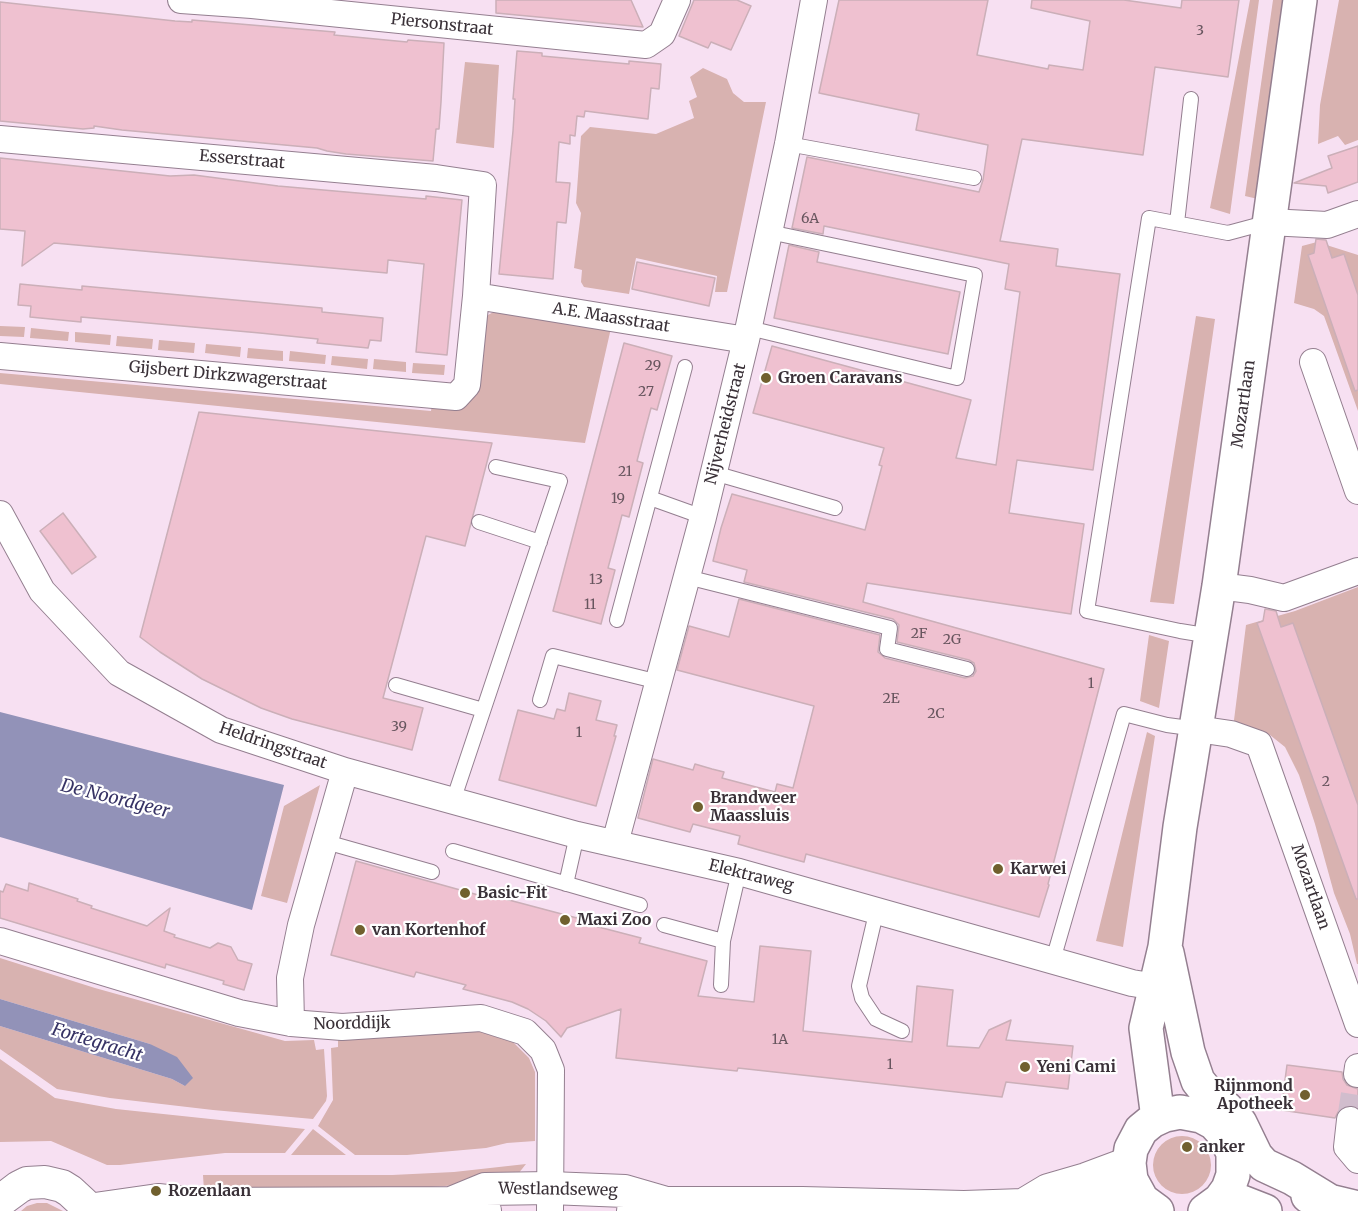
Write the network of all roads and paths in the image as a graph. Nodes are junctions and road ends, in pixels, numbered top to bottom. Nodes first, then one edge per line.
1 (181, 0) edge
2 (677, 0) edge
3 (814, 0) edge
4 (1300, 0) edge
5 (1191, 99) dead end
6 (0, 139) edge
7 (788, 144) junction
8 (974, 178) dead end
9 (1358, 214) edge
10 (1269, 222) junction
11 (1177, 223) junction
12 (769, 232) junction
13 (476, 296) junction
14 (748, 334) junction
15 (0, 356) edge
16 (1313, 362) dead end
17 (685, 367) dead end
18 (496, 467) dead end
19 (714, 473) junction
20 (1358, 491) edge
21 (650, 498) junction
22 (835, 508) dead end
23 (0, 514) edge
24 (703, 517) junction
25 (479, 522) dead end
26 (540, 542) junction
27 (1358, 571) edge
28 (687, 577) junction
29 (1219, 586) junction
30 (617, 620) dead end
31 (1211, 636) junction
32 (968, 669) dead end
33 (658, 682) junction
34 (396, 685) dead end
35 (540, 700) dead end
36 (483, 710) junction
37 (1197, 729) junction
38 (345, 771) junction
39 (453, 801) junction
40 (577, 835) junction
41 (326, 842) junction
42 (615, 843) junction
43 (453, 851) dead end
44 (432, 872) dead end
45 (739, 872) junction
46 (566, 884) junction
47 (640, 905) dead end
48 (878, 909) junction
49 (664, 925) dead end
50 (0, 941) edge
51 (723, 941) junction
52 (1165, 947) junction
53 (1053, 960) junction
54 (721, 985) dead end
55 (1156, 987) junction
56 (291, 1023) junction
57 (1358, 1024) edge
58 (902, 1031) dead end
59 (1172, 1115) junction
60 (1350, 1120) tunnel mouth
61 (1358, 1160) edge
62 (1129, 1163) junction
63 (1221, 1191) edge
64 (2, 1198) edge
65 (550, 1199) edge
66 (452, 1203) junction
67 (666, 1203) junction
68 (1148, 1203) edge
69 (1343, 1204) edge
70 (186, 1208) edge
71 (1034, 1208) edge
72 (88, 1211) edge
73 (485, 1211) edge
74 (633, 1211) edge
75 (1070, 1211) edge
76 (1265, 1211) edge

1 - 2 street, Piersonstraat
3 - 7 street, Nijverheidstraat
4 - 10 main road, Mozartlaan
5 - 11 lane
6 - 13 street, Esserstraat
7 - 8 lane
7 - 12 street, Nijverheidstraat
9 - 10 street
10 - 11 lane
10 - 29 main road, Mozartlaan
11 - 31 lane
12 - 14 street, Nijverheidstraat
12 - 14 lane
13 - 14 street, A.E. Maasstraat
13 - 15 street, Gijsbert Dirkzwagerstraat
14 - 19 street, Nijverheidstraat
16 - 20 street
17 - 21 lane
18 - 26 lane
19 - 22 lane
19 - 24 street, Nijverheidstraat
21 - 24 lane
21 - 30 lane
23 - 38 street, Heldringstraat
24 - 28 street, Nijverheidstraat
25 - 26 lane
26 - 36 lane
27 - 29 street
28 - 32 lane
28 - 33 street, Nijverheidstraat
29 - 31 main road, Mozartlaan
31 - 37 main road, Mozartlaan
33 - 35 lane
33 - 42 street, Nijverheidstraat
34 - 36 lane
36 - 39 lane
37 - 52 main road, Mozartlaan
37 - 53 lane
37 - 57 street, Mozartlaan
38 - 39 street, Elektraweg
38 - 41 street, Heldringstraat
39 - 40 street, Elektraweg
40 - 42 street, Elektraweg
40 - 46 lane
41 - 44 lane
41 - 56 street, Heldringstraat
42 - 45 street, Elektraweg
43 - 46 lane
45 - 48 street, Elektraweg
45 - 51 lane
46 - 47 lane
48 - 53 street, Elektraweg
48 - 58 lane
49 - 51 lane
50 - 56 street, Noorddijk
51 - 54 lane
52 - 55 main road, Mozartlaan
52 - 69 main road
53 - 55 street, Elektraweg
55 - 59 main road, Mozartlaan
56 - 65 street, Noorddijk
59 - 62 main road
59 - 63 main road
60 - 61 street
62 - 68 main road
62 - 71 street, Westlandseweg
63 - 69 main road
63 - 76 main road
64 - 72 street
65 - 66 street, Westlandseweg
65 - 67 street, Westlandseweg
66 - 70 street, Westlandseweg
66 - 73 street, Westlandseweg
67 - 71 street, Westlandseweg
67 - 74 street, Westlandseweg
68 - 75 street
70 - 72 street, Westlandseweg

